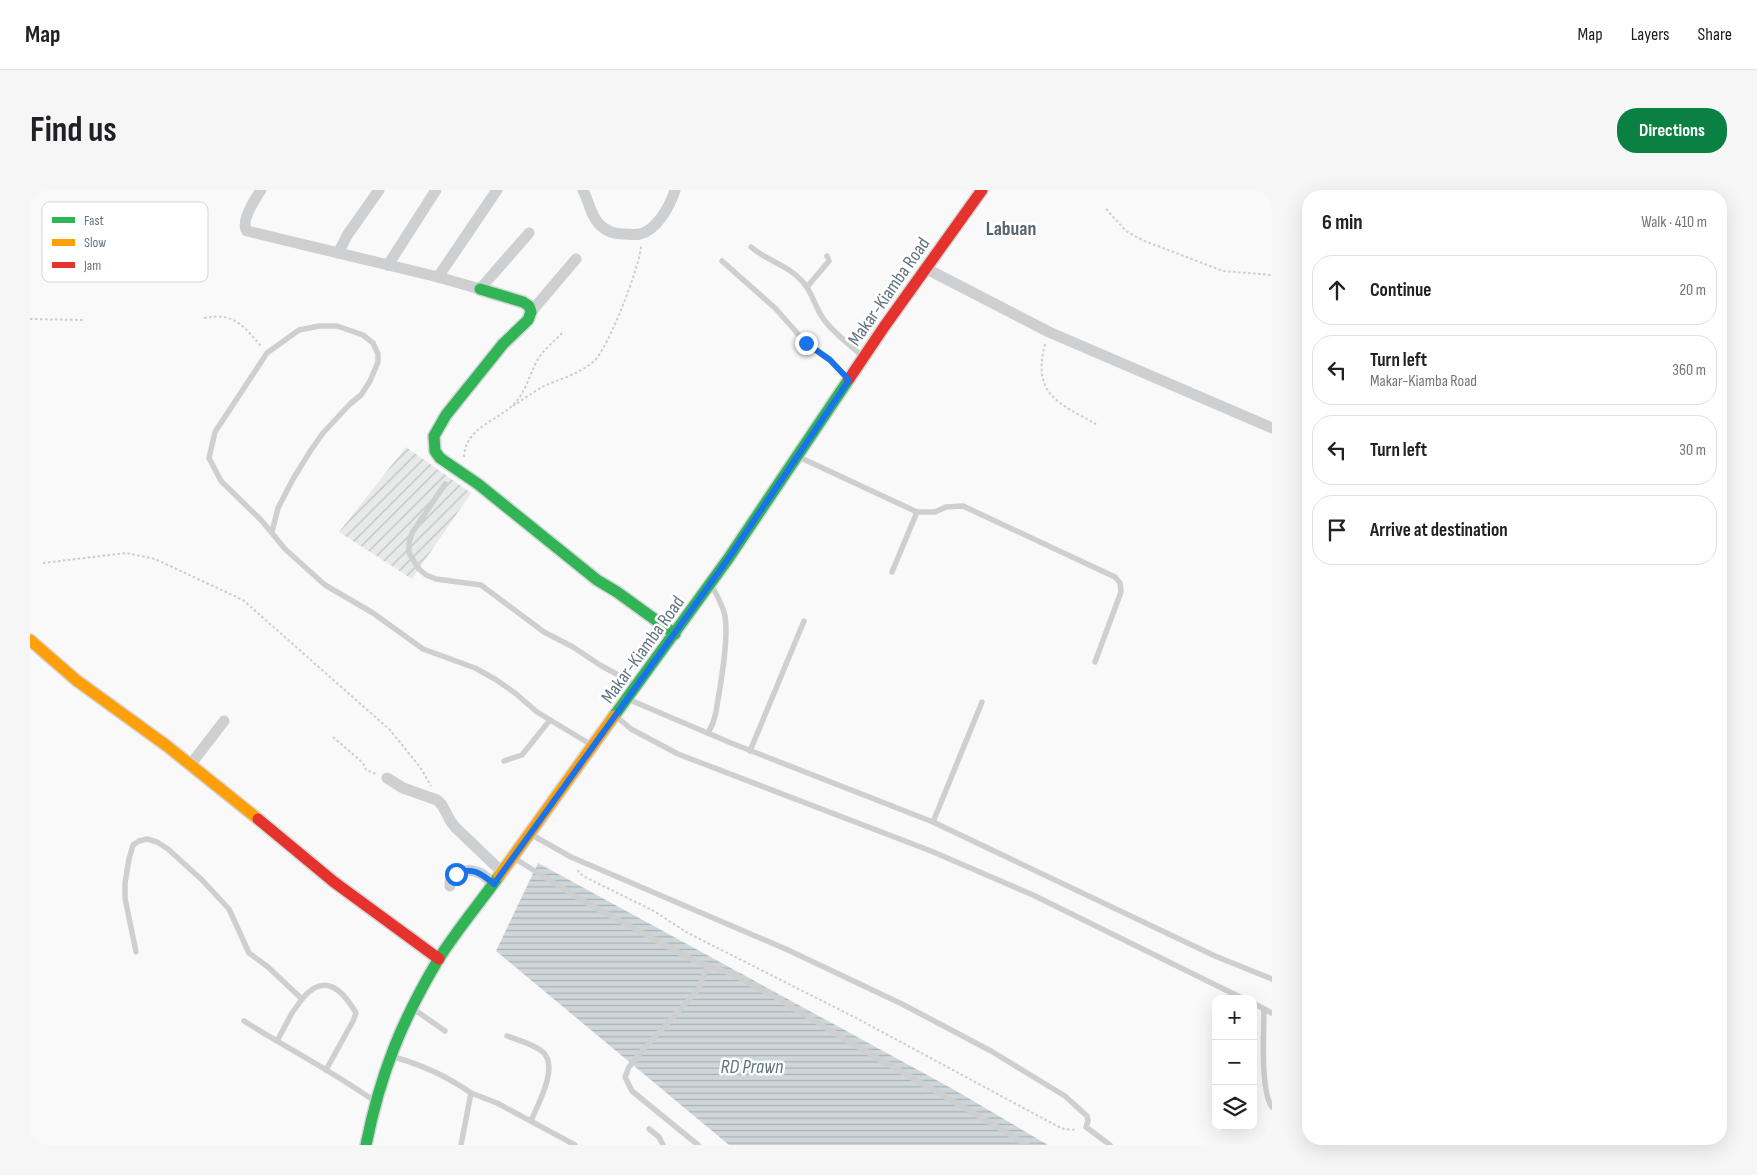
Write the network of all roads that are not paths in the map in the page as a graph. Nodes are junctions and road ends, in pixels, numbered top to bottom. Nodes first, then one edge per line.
1 (261, 190) edge
2 (379, 190) edge
3 (436, 190) edge
4 (497, 190) edge
5 (583, 190) edge
6 (675, 190) edge
7 (982, 190) edge
8 (529, 232) dead end
9 (751, 247) dead end
10 (338, 253) junction
11 (827, 256) dead end
12 (576, 259) dead end
13 (722, 260) dead end
14 (388, 264) junction
15 (925, 268) junction
16 (438, 277) junction
17 (807, 287) junction
18 (480, 289) junction
19 (531, 312) junction
20 (864, 357) junction
21 (849, 380) junction
22 (1272, 428) edge
23 (797, 456) junction
24 (445, 484) dead end
25 (916, 512) junction
26 (272, 532) junction
27 (892, 572) dead end
28 (711, 583) junction
29 (804, 621) dead end
30 (675, 634) junction
31 (30, 640) edge
32 (1095, 662) dead end
33 (637, 686) junction
34 (628, 699) junction
35 (982, 702) dead end
36 (615, 716) junction
37 (550, 720) junction
38 (224, 721) dead end
39 (708, 733) junction
40 (593, 746) junction
41 (750, 751) junction
42 (504, 761) dead end
43 (191, 764) junction
44 (387, 778) road end
45 (933, 822) junction
46 (529, 833) junction
47 (513, 857) junction
48 (502, 872) junction
49 (494, 884) junction
50 (450, 886) dead end
51 (136, 952) dead end
52 (439, 959) junction
53 (708, 965) junction
54 (1272, 979) edge
55 (1236, 995) edge
56 (302, 999) junction
57 (1257, 1005) edge
58 (411, 1008) junction
59 (1264, 1008) junction
60 (1272, 1012) edge
61 (244, 1021) dead end
62 (445, 1031) dead end
63 (507, 1036) dead end
64 (277, 1041) junction
65 (389, 1056) junction
66 (326, 1070) junction
67 (471, 1093) junction
68 (375, 1102) junction
69 (1272, 1107) edge
70 (531, 1122) junction
71 (648, 1128) dead end
72 (366, 1145) edge
73 (461, 1145) edge
74 (574, 1145) edge
75 (663, 1145) edge
76 (698, 1145) edge
77 (1027, 1145) edge
78 (1110, 1145) edge

1 - 10 street
2 - 10 street
3 - 14 street
4 - 16 street
5 - 6 street
7 - 15 main road, Makar-Kiamba Road
8 - 18 street
9 - 17 lane
10 - 14 street
11 - 17 lane
12 - 19 street
13 - 21 lane
14 - 16 street
15 - 20 main road, Makar-Kiamba Road
15 - 22 street
16 - 18 street
17 - 20 lane
18 - 19 main road
19 - 30 main road
20 - 21 main road, Makar-Kiamba Road
21 - 23 main road, Makar-Kiamba Road
23 - 25 lane
23 - 28 main road, Makar-Kiamba Road
24 - 33 lane
25 - 27 lane
25 - 32 lane
26 - 26 lane
26 - 37 lane
28 - 30 main road, Makar-Kiamba Road
28 - 39 lane
29 - 41 lane
30 - 33 main road, Makar-Kiamba Road
31 - 43 main road
33 - 34 main road, Makar-Kiamba Road
34 - 36 main road, Makar-Kiamba Road
34 - 39 lane
35 - 45 lane
36 - 40 main road, Makar-Kiamba Road
36 - 55 lane
37 - 40 lane
37 - 42 lane
38 - 43 street
39 - 41 lane
40 - 46 main road, Makar-Kiamba Road
41 - 45 lane
43 - 52 main road
44 - 48 street
45 - 54 lane
46 - 47 main road, Makar-Kiamba Road
46 - 78 lane
47 - 48 main road, Makar-Kiamba Road
47 - 53 lane
48 - 49 main road, Makar-Kiamba Road
49 - 50 street
49 - 52 main road, Makar-Kiamba Road
51 - 56 lane
52 - 58 main road, Makar-Kiamba Road
53 - 76 lane
53 - 77 lane
56 - 64 lane
56 - 66 lane
57 - 59 lane
58 - 62 lane
58 - 65 main road, Makar-Kiamba Road
59 - 60 lane
59 - 69 lane
61 - 64 lane
63 - 70 lane
64 - 66 lane
65 - 67 lane
65 - 68 main road, Makar-Kiamba Road
66 - 68 lane
67 - 70 lane
67 - 73 lane
68 - 72 main road, Makar-Kiamba Road
70 - 74 lane
71 - 75 lane

